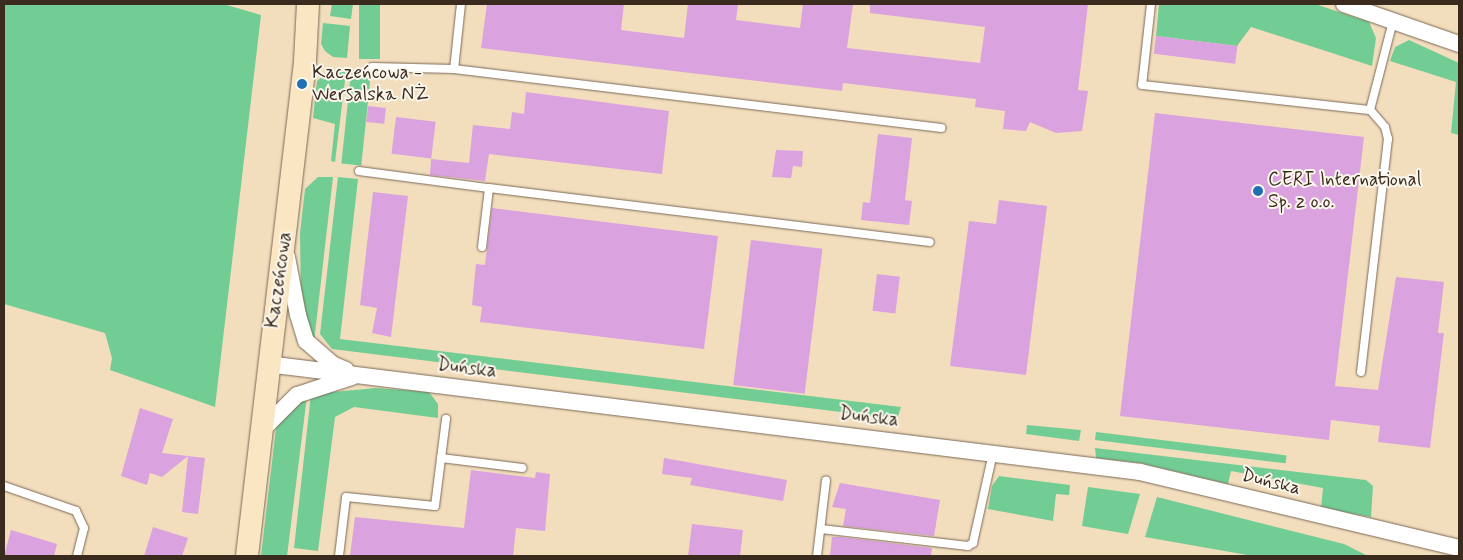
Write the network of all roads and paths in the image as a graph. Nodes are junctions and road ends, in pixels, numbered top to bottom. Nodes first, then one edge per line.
1 (308, 4) edge
2 (461, 4) edge
3 (1151, 4) edge
4 (1344, 4) edge
5 (1393, 21) junction
6 (1459, 44) edge
7 (372, 67) dead end
8 (454, 69) junction
9 (1370, 110) junction
10 (941, 128) dead end
11 (359, 171) dead end
12 (489, 188) junction
13 (930, 242) dead end
14 (285, 244) junction
15 (482, 247) dead end
16 (267, 364) junction
17 (1361, 372) dead end
18 (359, 375) junction
19 (446, 419) dead end
20 (259, 434) junction
21 (993, 453) junction
22 (441, 458) junction
23 (522, 468) dead end
24 (826, 481) dead end
25 (4, 486) edge
26 (821, 529) junction
27 (1459, 548) edge
28 (77, 556) edge
29 (247, 556) edge
30 (339, 556) edge
31 (817, 556) edge

1 - 14 street, Kaczeńcowa
2 - 8 lane
3 - 9 lane
4 - 5 street
5 - 6 street
5 - 9 lane
7 - 8 lane
8 - 10 lane
9 - 17 lane
11 - 12 lane
12 - 13 lane
12 - 15 lane
14 - 16 street, Kaczeńcowa
14 - 18 street
16 - 18 street, Duńska
16 - 20 street, Kaczeńcowa
18 - 20 street
18 - 21 street, Duńska
19 - 22 lane
20 - 29 street, Kaczeńcowa
21 - 26 lane
21 - 27 street, Duńska
22 - 23 lane
22 - 30 lane
24 - 26 lane
25 - 28 lane
26 - 31 lane

